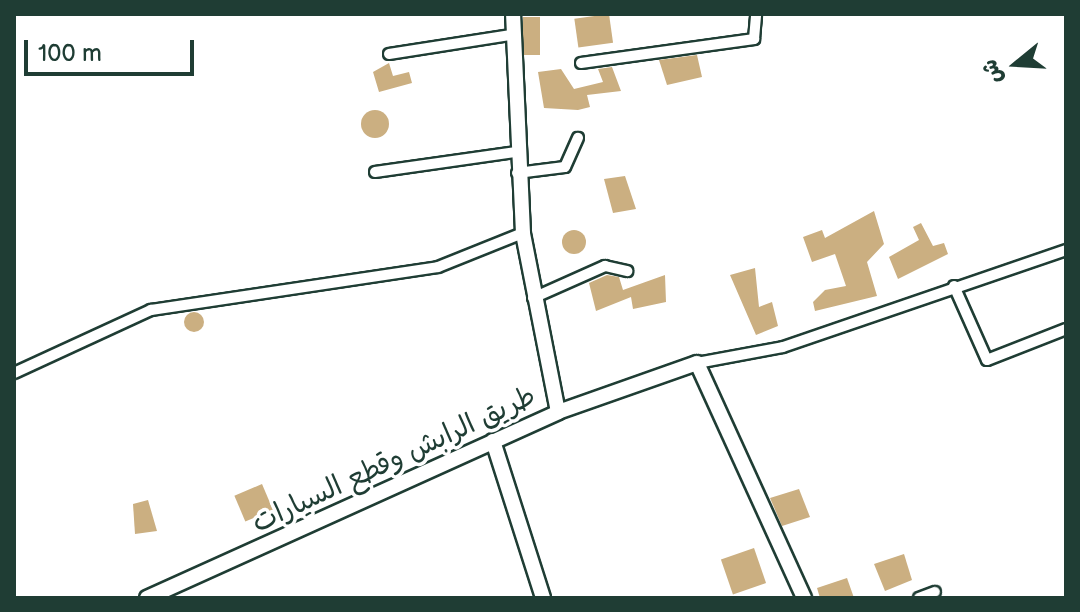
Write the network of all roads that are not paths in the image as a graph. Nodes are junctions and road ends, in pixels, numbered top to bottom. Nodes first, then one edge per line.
1 (513, 14) edge
2 (756, 14) edge
3 (510, 35) junction
4 (389, 54) dead end
5 (581, 63) dead end
6 (578, 138) dead end
7 (515, 152) junction
8 (375, 172) dead end
9 (517, 173) junction
10 (523, 233) junction
11 (1066, 250) edge
12 (627, 271) dead end
13 (954, 286) junction
14 (533, 298) junction
15 (1066, 329) edge
16 (697, 363) junction
17 (14, 373) edge
18 (558, 412) junction
19 (493, 441) junction
20 (935, 592) dead end
21 (147, 598) edge
22 (543, 598) edge
23 (804, 598) edge
24 (919, 598) edge

1 - 3 main road, طريق الرابش وقطع السيارات
2 - 5 street
3 - 4 street
3 - 7 main road, طريق الرابش وقطع السيارات
6 - 9 street
7 - 8 street
7 - 9 main road, طريق الرابش وقطع السيارات
9 - 10 main road, طريق الرابش وقطع السيارات
10 - 14 main road, طريق الرابش وقطع السيارات
10 - 17 street
11 - 13 street
12 - 14 street
13 - 15 street
13 - 16 street
14 - 18 main road, طريق الرابش وقطع السيارات
16 - 18 main road
16 - 23 main road
18 - 19 main road, طريق الرابش وقطع السيارات
19 - 21 main road, طريق الرابش وقطع السيارات
19 - 22 main road
20 - 24 street

